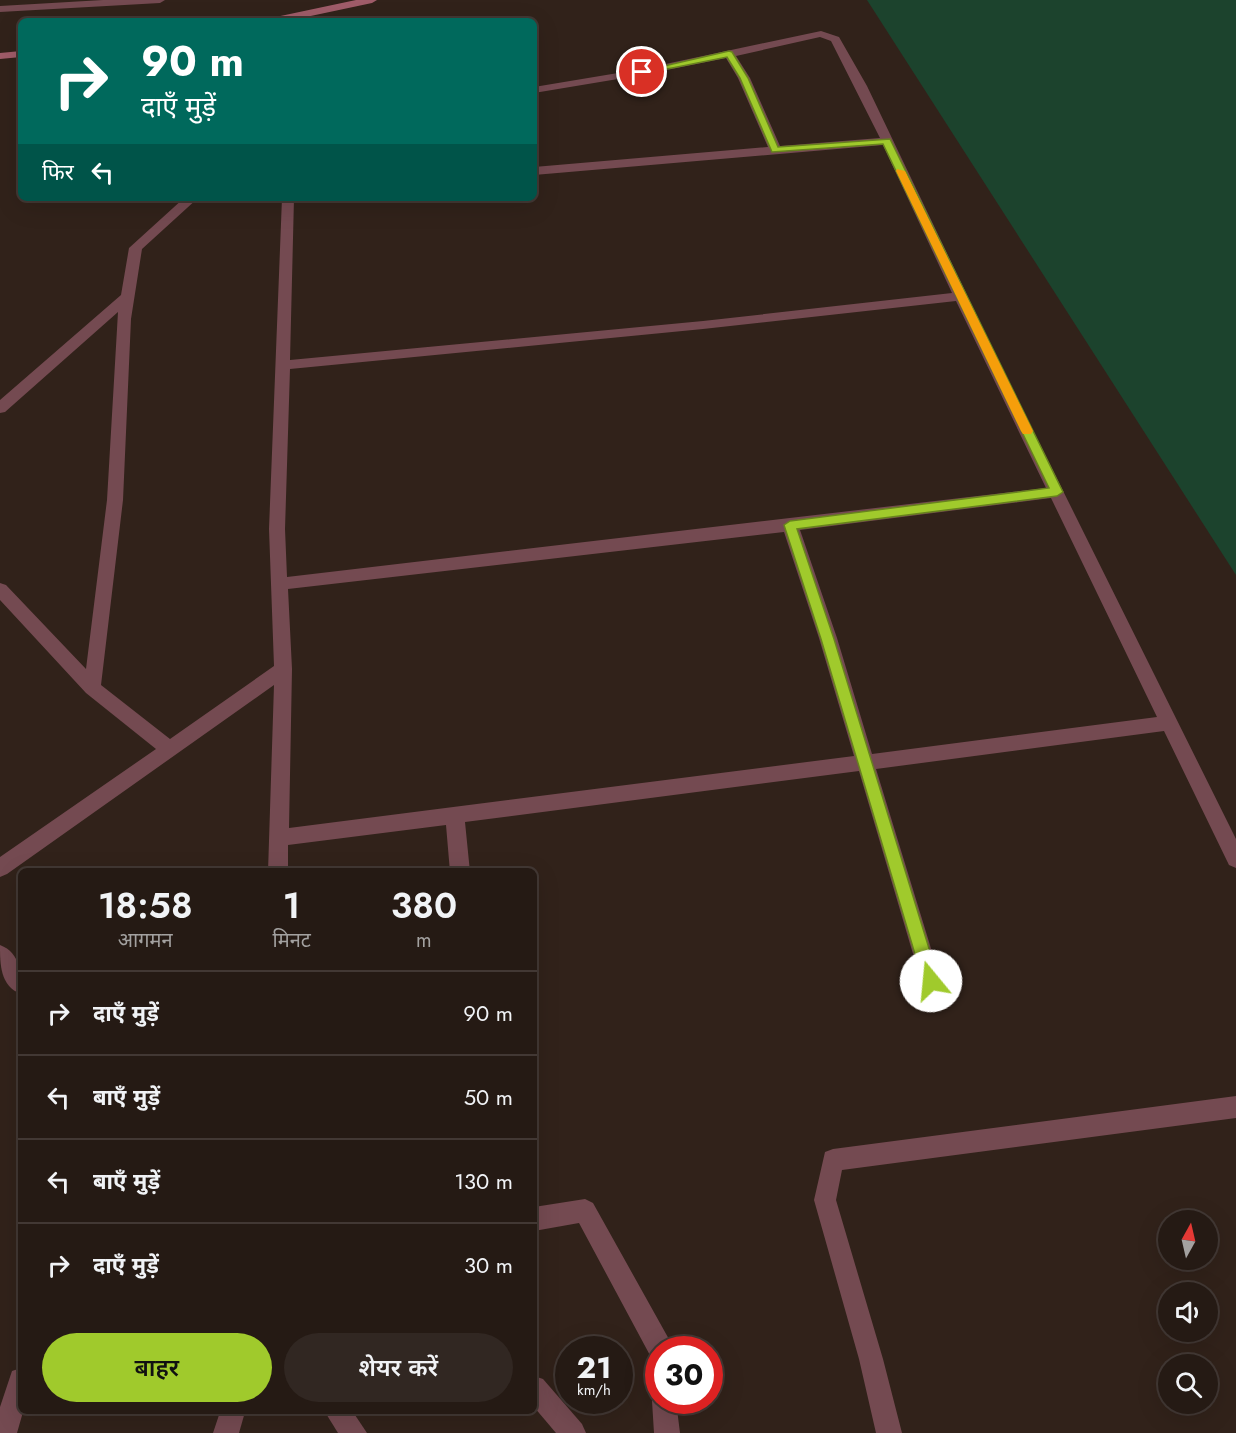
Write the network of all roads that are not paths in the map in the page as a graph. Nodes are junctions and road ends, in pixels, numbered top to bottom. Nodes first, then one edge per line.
1 (160, 0) edge
2 (372, 0) edge
3 (58, 7) junction
4 (0, 9) edge
5 (56, 18) edge
6 (285, 18) edge
7 (18, 54) edge
8 (729, 54) junction
9 (0, 56) edge
10 (537, 89) edge
11 (886, 141) junction
12 (775, 150) junction
13 (537, 171) edge
14 (189, 201) edge
15 (288, 201) edge
16 (128, 296) junction
17 (960, 296) junction
18 (282, 365) junction
19 (0, 408) edge
20 (1057, 492) junction
21 (790, 525) junction
22 (279, 584) junction
23 (0, 589) edge
24 (283, 669) junction
25 (92, 688) junction
26 (1170, 723) junction
27 (168, 748) junction
28 (865, 761) junction
29 (455, 816) junction
30 (279, 838) junction
31 (1236, 859) edge
32 (0, 868) edge
33 (278, 868) edge
34 (460, 868) edge
35 (0, 954) edge
36 (18, 980) edge
37 (931, 981) dead end
38 (1236, 1107) edge
39 (537, 1219) edge
40 (653, 1336) edge
41 (18, 1389) edge
42 (537, 1391) edge
43 (232, 1414) edge
44 (340, 1414) edge
45 (665, 1414) edge
46 (4, 1433) edge
47 (226, 1433) edge
48 (354, 1433) edge
49 (573, 1433) edge
50 (667, 1433) edge
51 (889, 1433) edge

1 - 3 street
2 - 6 main road
3 - 4 street
3 - 5 street
7 - 9 main road
8 - 10 street
8 - 11 street
8 - 12 street
11 - 12 street
11 - 17 street
12 - 13 street
14 - 16 street
15 - 18 street
16 - 19 street
16 - 25 street
17 - 18 street
17 - 20 street
18 - 22 street
20 - 21 street
20 - 26 street
21 - 22 street
21 - 28 street
22 - 24 street
23 - 25 street
24 - 27 street
24 - 30 street
25 - 27 street
26 - 28 street
26 - 31 street
27 - 32 street
28 - 29 street
28 - 37 street
29 - 30 street
29 - 34 street
30 - 33 street
35 - 36 street
38 - 51 street
39 - 40 street
41 - 46 street
42 - 49 street
43 - 47 street
44 - 48 street
45 - 50 street

